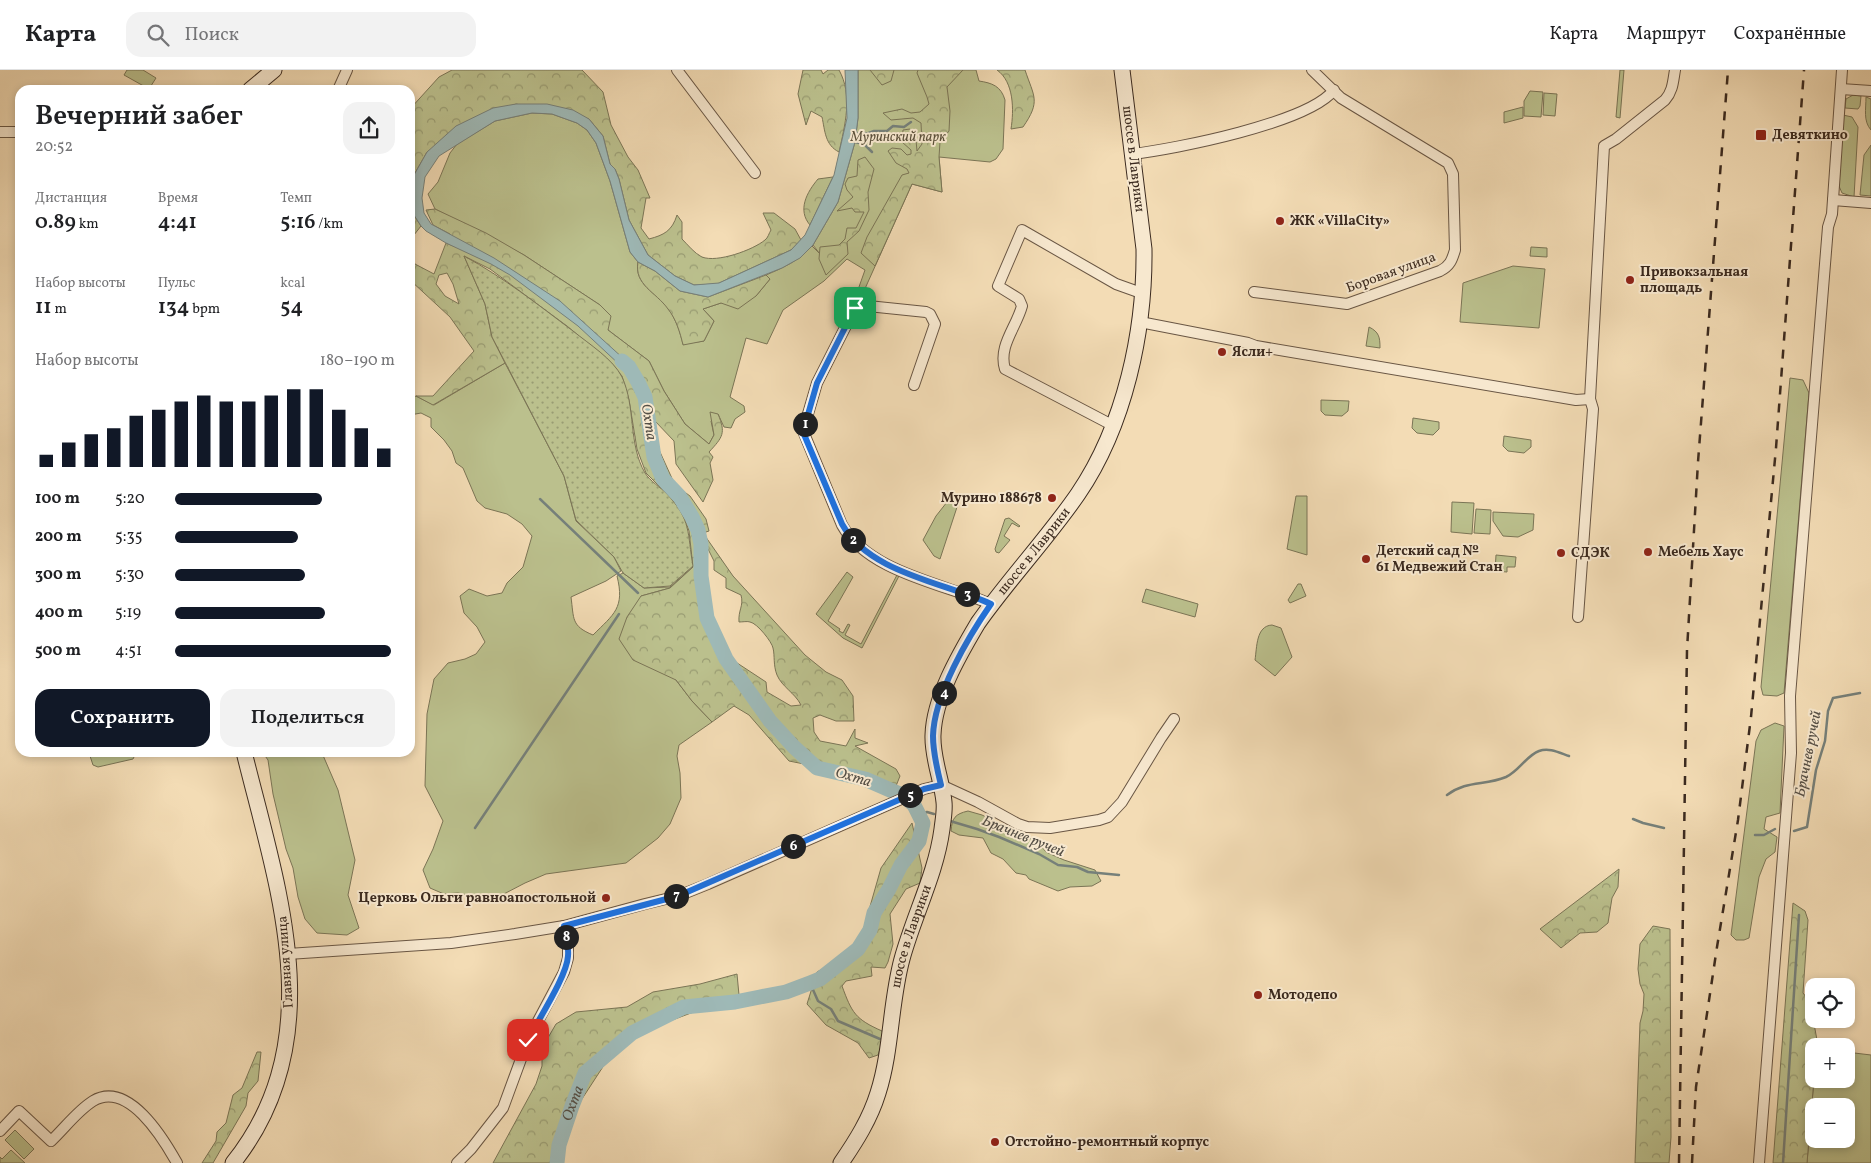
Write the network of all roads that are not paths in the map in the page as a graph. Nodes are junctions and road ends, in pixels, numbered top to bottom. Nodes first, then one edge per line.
1 (261, 70) edge
2 (274, 70) edge
3 (347, 70) edge
4 (677, 70) edge
5 (1122, 70) edge
6 (1312, 70) edge
7 (1675, 70) edge
8 (1842, 70) edge
9 (251, 85) edge
10 (254, 85) edge
11 (340, 85) edge
12 (1840, 89) junction
13 (1334, 90) junction
14 (1871, 91) edge
15 (0, 132) edge
16 (15, 132) edge
17 (1132, 154) junction
18 (755, 173) dead end
19 (1833, 200) junction
20 (1871, 203) edge
21 (1254, 292) dead end
22 (1144, 294) junction
23 (1140, 322) junction
24 (914, 385) dead end
25 (1590, 399) junction
26 (1112, 425) junction
27 (991, 604) junction
28 (1578, 617) dead end
29 (1174, 719) dead end
30 (245, 757) edge
31 (941, 785) junction
32 (564, 926) junction
33 (288, 954) junction
34 (0, 1131) edge
35 (178, 1163) edge
36 (233, 1163) edge
37 (457, 1163) edge
38 (841, 1163) edge
39 (1759, 1163) edge

1 - 9 street
2 - 10 street
3 - 11 street
4 - 18 street
5 - 17 street, шоссе в Лаврики
6 - 13 street, Боровая улица
7 - 25 street
8 - 12 street
12 - 14 street
12 - 19 street
13 - 17 street
13 - 21 street, Боровая улица
15 - 16 street
17 - 22 street, шоссе в Лаврики
19 - 20 street
19 - 39 street
22 - 23 street, шоссе в Лаврики
22 - 26 street
23 - 25 street
23 - 26 street, шоссе в Лаврики
24 - 27 street
25 - 28 street
26 - 27 street, шоссе в Лаврики
27 - 31 street, шоссе в Лаврики
29 - 31 street
30 - 33 street, Главная улица
31 - 32 street
31 - 38 street, шоссе в Лаврики
32 - 33 street
32 - 37 street
33 - 36 street, Главная улица
34 - 35 street

